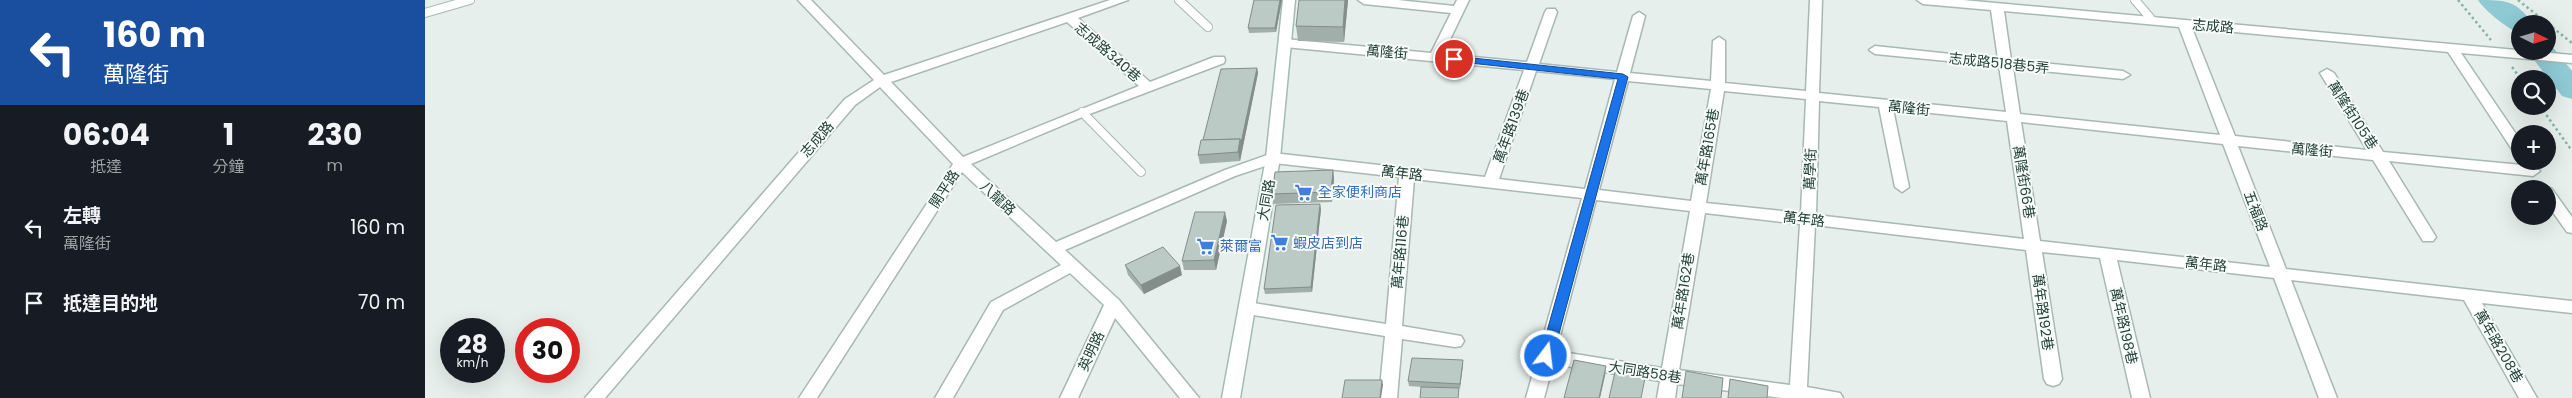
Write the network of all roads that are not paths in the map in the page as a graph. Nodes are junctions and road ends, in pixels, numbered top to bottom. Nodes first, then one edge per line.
1 (470, 0) edge
2 (805, 0) edge
3 (1122, 0) edge
4 (1179, 0) edge
5 (1289, 0) edge
6 (1363, 0) edge
7 (1816, 0) edge
8 (1923, 0) edge
9 (2135, 0) edge
10 (1461, 5) edge
11 (1997, 7) junction
12 (1551, 12) dead end
13 (425, 13) edge
14 (1639, 16) dead end
15 (1069, 17) junction
16 (2152, 20) junction
17 (2184, 23) junction
18 (1208, 27) dead end
19 (1719, 41) dead end
20 (1285, 43) junction
21 (2451, 47) junction
22 (1875, 50) dead end
23 (1435, 56) junction
24 (2572, 59) edge
25 (1219, 60) dead end
26 (2006, 63) junction
27 (1532, 67) junction
28 (2327, 73) dead end
29 (2123, 75) dead end
30 (1623, 77) junction
31 (880, 81) junction
32 (1147, 86) junction
33 (1718, 87) junction
34 (1812, 97) junction
35 (1885, 105) junction
36 (1082, 112) junction
37 (2014, 119) junction
38 (2511, 137) edge
39 (2230, 142) junction
40 (2380, 156) junction
41 (1273, 158) junction
42 (961, 163) junction
43 (2511, 165) edge
44 (1141, 172) dead end
45 (1407, 174) junction
46 (1490, 183) junction
47 (1902, 186) dead end
48 (1589, 194) junction
49 (2556, 204) edge
50 (1697, 207) junction
51 (1808, 219) junction
52 (2572, 228) edge
53 (2428, 237) dead end
54 (2034, 245) junction
55 (1053, 249) junction
56 (2107, 253) junction
57 (1071, 266) junction
58 (2280, 273) junction
59 (2469, 295) junction
60 (1113, 304) junction
61 (2572, 307) edge
62 (1247, 308) junction
63 (1394, 331) junction
64 (1455, 341) dead end
65 (1546, 356) junction
66 (1670, 376) junction
67 (2053, 379) dead end
68 (1799, 396) edge
69 (594, 398) edge
70 (808, 398) edge
71 (944, 398) edge
72 (1069, 398) edge
73 (1190, 398) edge
74 (1231, 398) edge
75 (1388, 398) edge
76 (1535, 398) edge
77 (1666, 398) edge
78 (1834, 398) edge
79 (2141, 398) edge
80 (2328, 398) edge
81 (2528, 398) edge

1 - 13 lane
2 - 31 street, 八龍路
3 - 15 street, 志成路
4 - 18 lane
5 - 20 street, 大同路
6 - 10 street
7 - 34 street, 萬學街
8 - 11 street, 志成路
9 - 16 lane
10 - 23 street
11 - 16 street, 志成路
11 - 26 street, 萬隆街66巷
12 - 27 street, 萬年路139巷
14 - 30 street
15 - 31 street, 志成路
15 - 32 street, 志成路340巷
16 - 17 street, 志成路
17 - 21 street, 志成路
17 - 39 street, 五福路
19 - 33 street, 萬年路165巷
20 - 23 street, 萬隆街
20 - 41 street, 大同路
21 - 24 street, 志成路
21 - 38 street
22 - 26 street, 志成路518巷5弄
23 - 27 street, 萬隆街
25 - 32 street, 開平路
26 - 29 street, 志成路518巷5弄
26 - 37 street, 萬隆街66巷
27 - 30 street, 萬隆街
27 - 46 street, 萬年路139巷
28 - 40 street, 萬隆街105巷
30 - 33 street, 萬隆街
30 - 48 street
31 - 42 street, 八龍路
31 - 69 street, 志成路
32 - 36 street, 開平路
33 - 34 street, 萬隆街
33 - 50 street, 萬年路165巷
34 - 35 street, 萬隆街
34 - 51 street, 萬學街
35 - 37 street, 萬隆街
35 - 47 street
36 - 42 street, 開平路
36 - 44 lane
37 - 39 street, 萬隆街
37 - 54 street, 萬隆街66巷
39 - 40 street, 萬隆街
39 - 58 street, 五福路
40 - 43 street, 萬隆街
40 - 53 street, 萬隆街105巷
41 - 45 street, 萬年路
41 - 55 street, 萬年路
41 - 62 street, 大同路
42 - 55 street, 八龍路
42 - 70 street, 開平路
45 - 46 street, 萬年路
45 - 63 street, 萬年路116巷
46 - 48 street, 萬年路
48 - 50 street, 萬年路
48 - 65 street
49 - 52 street
50 - 51 street, 萬年路
50 - 66 street, 萬年路162巷
51 - 54 street, 萬年路
51 - 68 street, 萬學街
54 - 56 street, 萬年路
54 - 67 street, 萬年路192巷
55 - 57 street, 八龍路
56 - 58 street, 萬年路
56 - 79 street, 萬年路198巷
57 - 60 street, 八龍路
57 - 71 street
58 - 59 street, 萬年路
58 - 80 street, 五福路
59 - 61 street, 萬年路
59 - 81 street, 萬年路208巷
60 - 72 street, 英明路
60 - 73 street, 八龍路
62 - 63 street
62 - 74 street, 大同路
63 - 64 street
63 - 75 street, 萬年路116巷
65 - 66 street, 大同路58巷
65 - 76 street
66 - 68 street, 大同路58巷
66 - 77 street, 萬年路162巷
68 - 78 street, 大同路58巷

